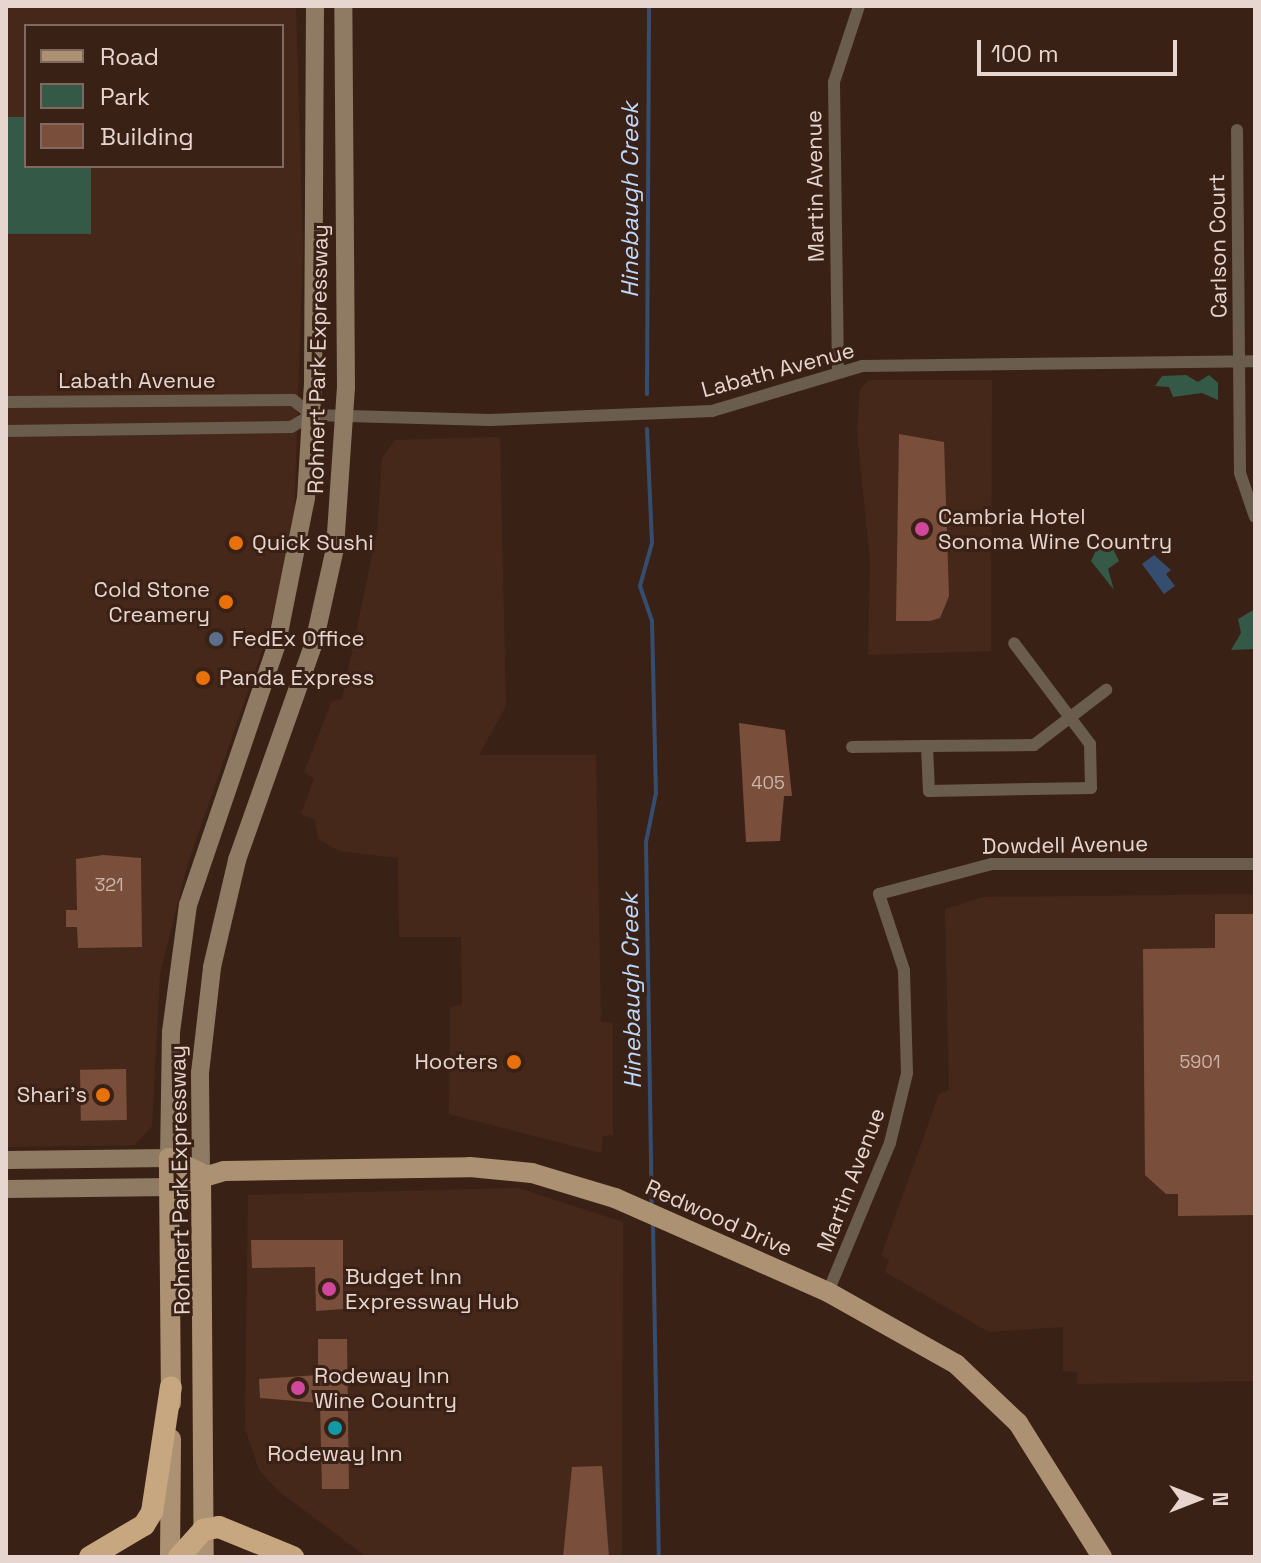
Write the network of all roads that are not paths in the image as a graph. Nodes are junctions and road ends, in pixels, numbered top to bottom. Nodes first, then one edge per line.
1 (315, 6) edge
2 (343, 6) edge
3 (859, 6) edge
4 (1237, 130) dead end
5 (1240, 361) junction
6 (1255, 361) edge
7 (838, 371) junction
8 (6, 402) edge
9 (312, 415) junction
10 (345, 416) junction
11 (6, 431) edge
12 (1255, 517) edge
13 (1014, 643) dead end
14 (1106, 690) dead end
15 (1071, 718) junction
16 (927, 746) junction
17 (852, 747) dead end
18 (230, 781) junction
19 (260, 791) junction
20 (1255, 864) edge
21 (879, 894) joint
22 (169, 1158) junction
23 (6, 1160) edge
24 (201, 1173) junction
25 (171, 1187) junction
26 (6, 1189) edge
27 (828, 1292) junction
28 (171, 1387) junction
29 (203, 1530) junction
30 (90, 1557) edge
31 (170, 1557) edge
32 (179, 1557) edge
33 (204, 1557) edge
34 (293, 1557) edge
35 (1102, 1557) edge

1 - 9 main road, Rohnert Park Expressway
2 - 10 main road, Rohnert Park Expressway
3 - 7 street, Martin Avenue
4 - 5 street, Carlson Court
5 - 6 street, Labath Avenue
5 - 7 street, Labath Avenue
5 - 12 street, Carlson Court
7 - 10 street, Labath Avenue
8 - 9 street, Labath Avenue
9 - 10 street, Labath Avenue
9 - 11 street, Labath Avenue
9 - 18 main road, Rohnert Park Expressway
10 - 19 main road, Rohnert Park Expressway
13 - 15 street
14 - 15 street
15 - 16 street
15 - 16 street
16 - 17 street
18 - 19 main road
18 - 22 main road, Rohnert Park Expressway
19 - 24 main road, Rohnert Park Expressway
20 - 21 street, Dowdell Avenue
21 - 27 street, Martin Avenue
22 - 23 main road, Redwood Drive
22 - 24 main road, Redwood Drive
22 - 25 main road, Rohnert Park Expressway
24 - 25 main road, Redwood Drive
24 - 27 main road, Redwood Drive
24 - 29 main road, Rohnert Park Expressway
25 - 26 main road, Redwood Drive
25 - 28 main road, Rohnert Park Expressway
27 - 35 main road, Redwood Drive
28 - 30 highway
28 - 31 main road, Rohnert Park Expressway
29 - 32 highway
29 - 33 main road, Rohnert Park Expressway
29 - 34 highway

